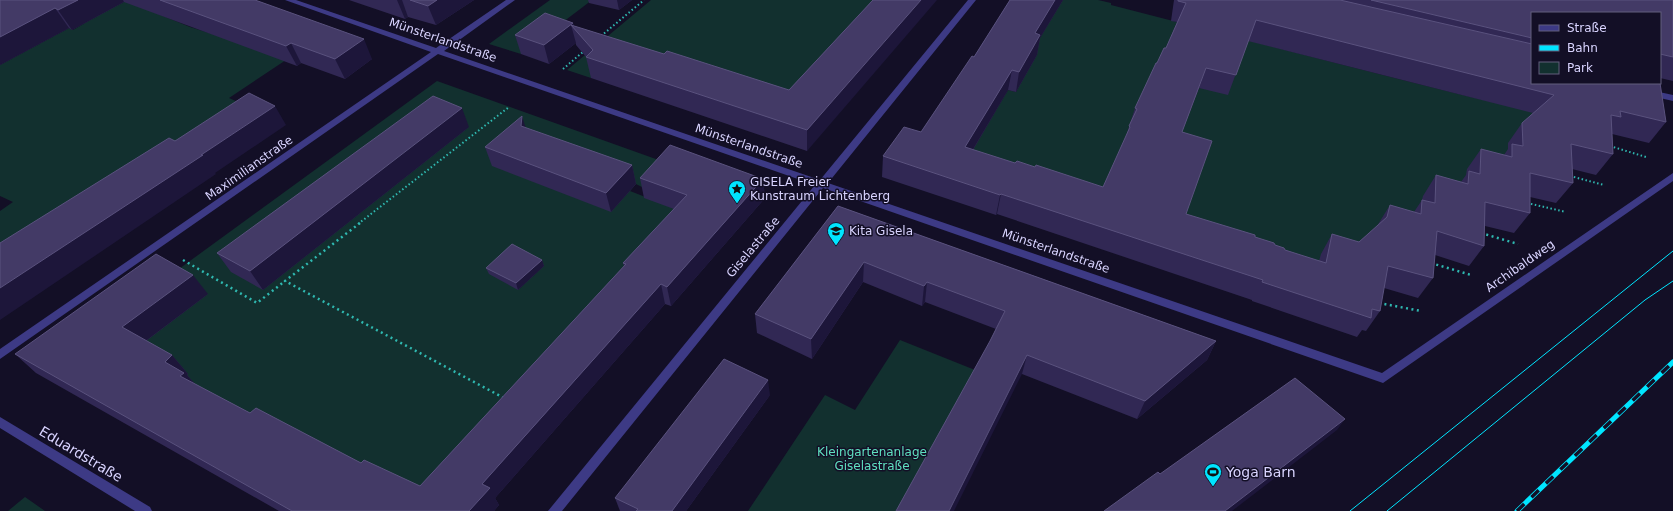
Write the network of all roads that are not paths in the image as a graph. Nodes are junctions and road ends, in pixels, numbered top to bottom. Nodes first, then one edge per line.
1 (289, 0) edge
2 (511, 0) edge
3 (972, 0) edge
4 (437, 51) junction
5 (1645, 91) edge
6 (1673, 98) edge
7 (1673, 176) edge
8 (822, 184) junction
9 (0, 355) edge
10 (1383, 378) joint
11 (0, 422) edge
12 (146, 511) edge
13 (554, 511) edge

1 - 4 street, Münsterlandstraße
2 - 4 street, Maximilianstraße
3 - 8 street, Giselastraße
4 - 8 street, Münsterlandstraße
4 - 9 street, Maximilianstraße
5 - 6 street
7 - 10 street, Archibaldweg
8 - 10 street, Münsterlandstraße
8 - 13 street, Giselastraße
11 - 12 street, Eduardstraße

